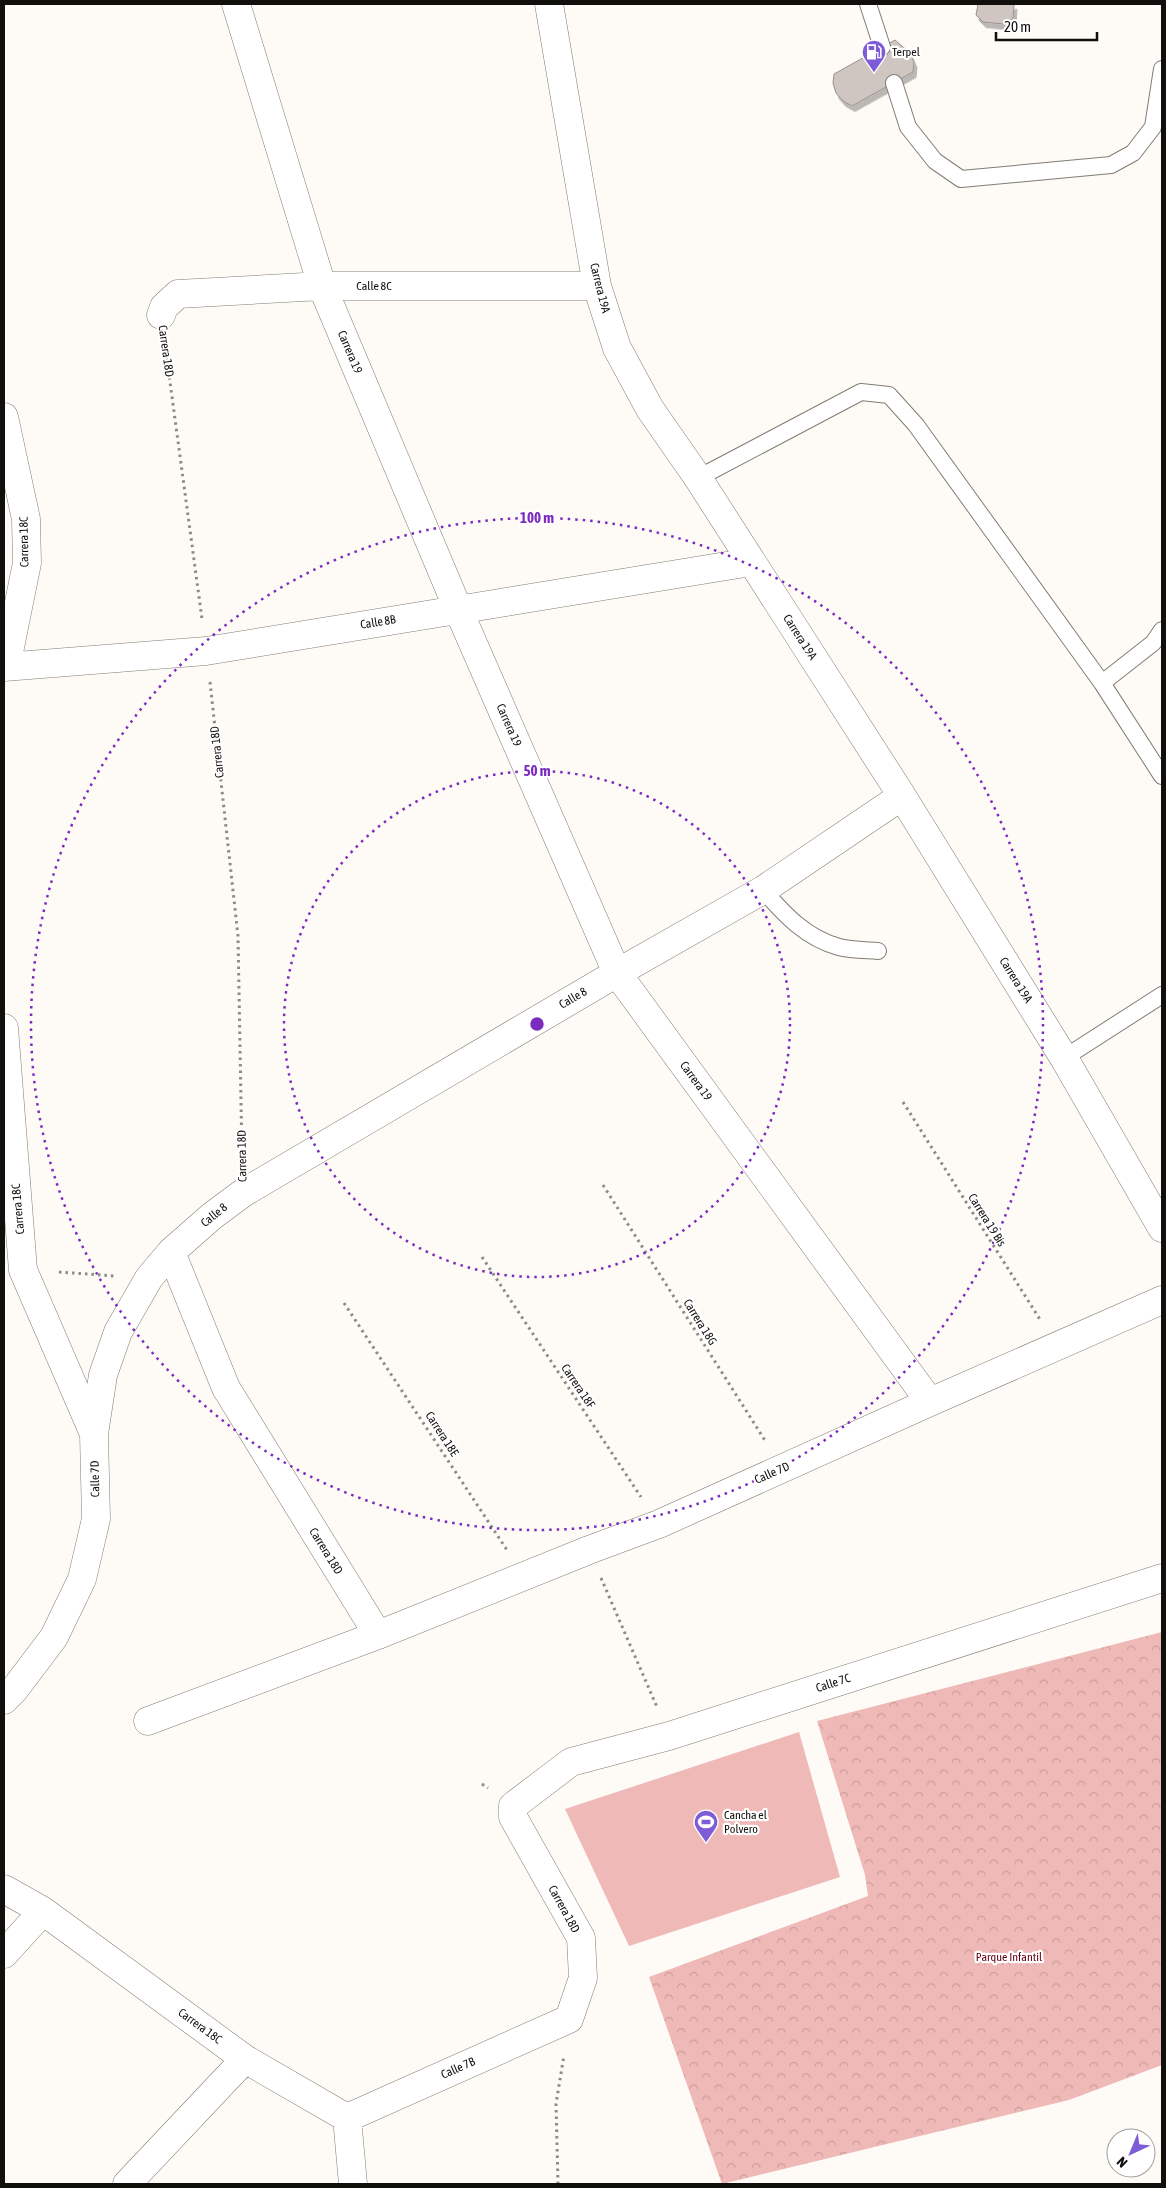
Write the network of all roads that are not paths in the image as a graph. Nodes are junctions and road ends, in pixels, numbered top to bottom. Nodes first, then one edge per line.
1 (236, 4) edge
2 (549, 4) edge
3 (868, 4) edge
4 (882, 47) dead end
5 (1162, 69) edge
6 (894, 83) dead end
7 (322, 286) junction
8 (598, 286) junction
9 (161, 315) road end
10 (4, 417) edge
11 (698, 478) junction
12 (751, 562) junction
13 (458, 609) junction
14 (1162, 630) edge
15 (5, 667) edge
16 (1102, 683) junction
17 (1162, 776) edge
18 (902, 796) junction
19 (763, 890) junction
20 (878, 951) dead end
21 (617, 973) junction
22 (1162, 995) edge
23 (4, 1028) edge
24 (1064, 1058) junction
25 (1162, 1228) edge
26 (171, 1252) junction
27 (14, 1273) edge
28 (1162, 1300) edge
29 (930, 1402) junction
30 (94, 1434) junction
31 (1162, 1578) edge
32 (378, 1635) junction
33 (4, 1700) edge
34 (148, 1721) dead end
35 (513, 1806) joint
36 (4, 1889) edge
37 (43, 1911) junction
38 (4, 1954) edge
39 (569, 2019) joint
40 (245, 2059) junction
41 (347, 2118) junction
42 (128, 2184) edge
43 (353, 2184) edge

1 - 7 street, Carrera 19
2 - 8 street, Carrera 19A
3 - 4 lane
5 - 6 lane
7 - 8 street, Calle 8C
7 - 9 street, Calle 8C
7 - 13 street, Carrera 19
8 - 11 street, Carrera 19A
10 - 15 street, Carrera 18C
11 - 12 street, Carrera 19A
11 - 16 lane
12 - 13 street, Calle 8B
12 - 18 street, Carrera 19A
13 - 15 street, Calle 8B
13 - 21 street, Carrera 19
14 - 16 lane
16 - 17 lane
18 - 19 street, Calle 8
18 - 24 street, Carrera 19A
19 - 20 lane
19 - 21 street, Calle 8
21 - 26 street, Calle 8
21 - 29 street, Carrera 19
22 - 24 lane
23 - 27 street, Carrera 18C
24 - 25 street, Carrera 19A
26 - 30 street, Calle 7D
26 - 32 street, Carrera 18D
27 - 30 street, Carrera 18C
28 - 29 street, Calle 7D
29 - 32 street, Calle 7D
30 - 33 street, Calle 7D
31 - 35 street, Calle 7C
32 - 34 street, Calle 7D
35 - 39 street, Carrera 18D
36 - 37 street, Carrera 18C
37 - 38 street
37 - 40 street, Carrera 18C
39 - 41 street, Calle 7B
40 - 41 street, Carrera 18C
40 - 42 street
41 - 43 street

